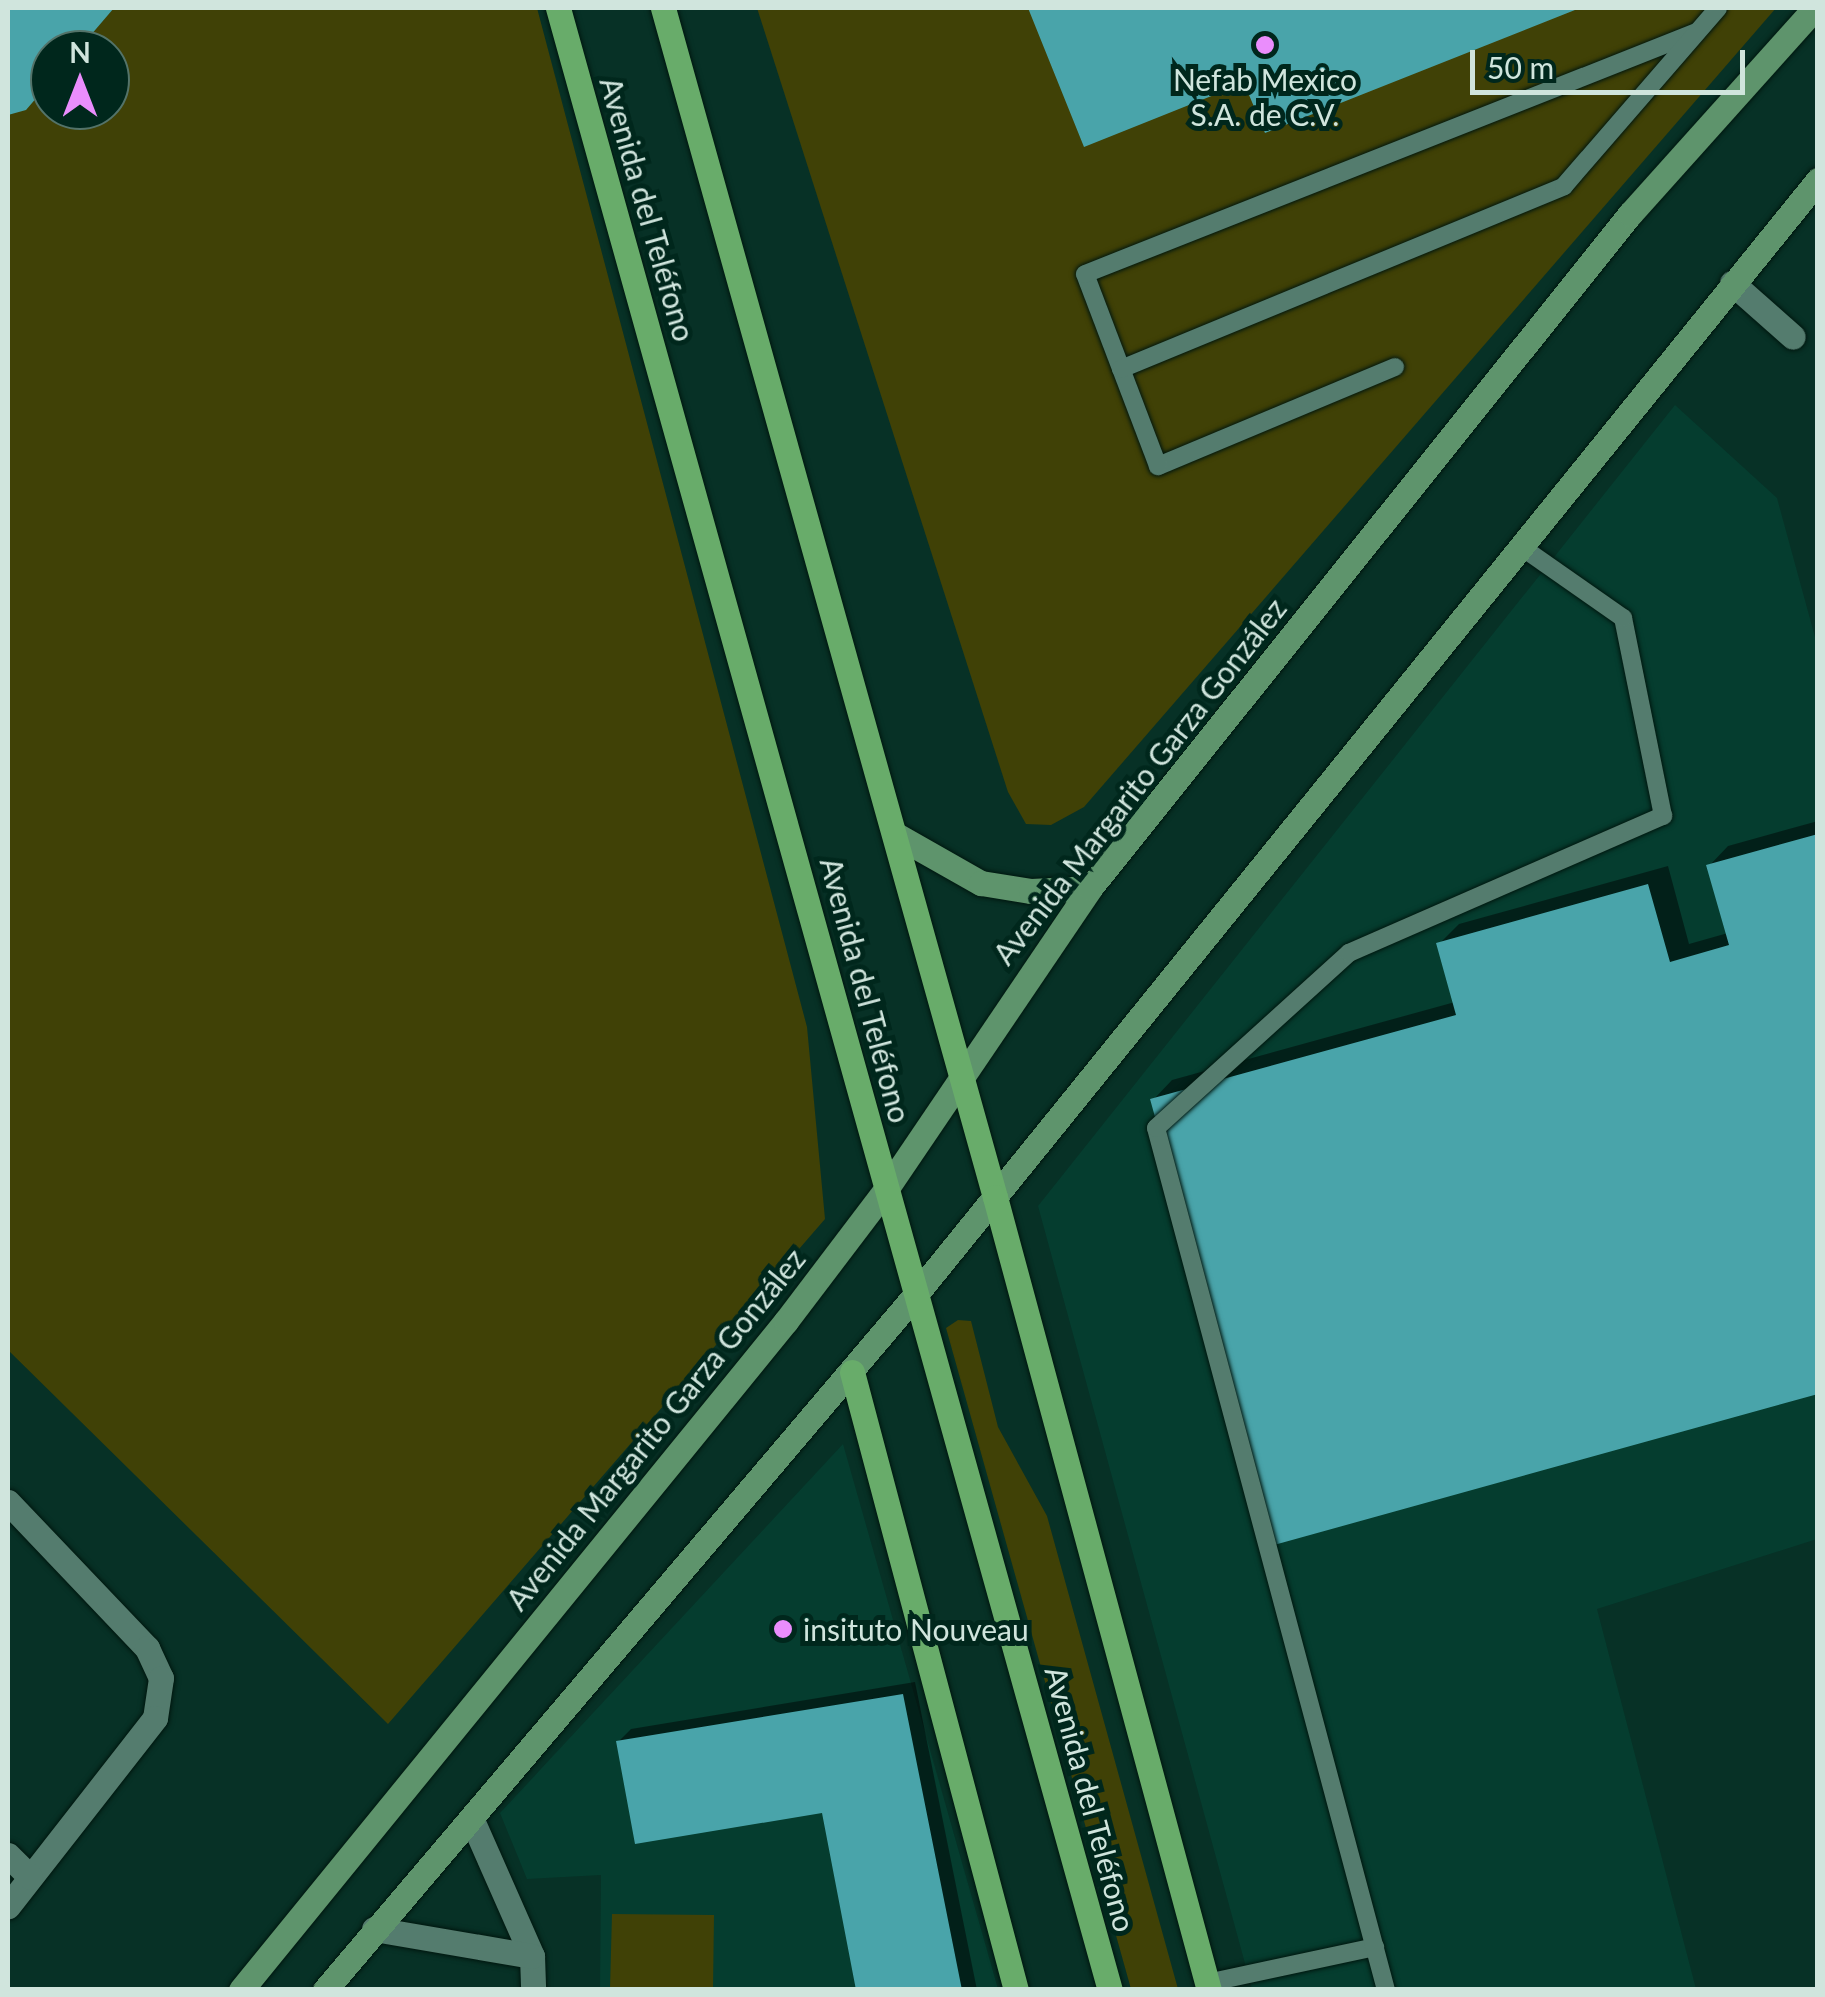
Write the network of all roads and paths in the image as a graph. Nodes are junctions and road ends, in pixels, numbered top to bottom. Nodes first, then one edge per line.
1 (558, 8) edge
2 (663, 8) edge
3 (1718, 8) edge
4 (1815, 8) edge
5 (1697, 32) junction
6 (1818, 180) edge
7 (1732, 283) junction
8 (1793, 337) dead end
9 (1394, 367) dead end
10 (1121, 368) junction
11 (1520, 546) junction
12 (896, 835) junction
13 (1090, 888) junction
14 (960, 1073) junction
15 (887, 1188) junction
16 (995, 1197) junction
17 (917, 1293) junction
18 (852, 1372) junction
19 (8, 1502) edge
20 (472, 1820) junction
21 (8, 1855) edge
22 (30, 1878) junction
23 (8, 1906) edge
24 (374, 1930) junction
25 (1375, 1947) junction
26 (532, 1956) junction
27 (1208, 1986) edge
28 (240, 1990) edge
29 (325, 1990) edge
30 (533, 1990) edge
31 (1016, 1990) edge
32 (1110, 1990) edge
33 (1386, 1990) edge

1 - 15 main road, Avenida del Teléfono
2 - 12 main road
3 - 5 lane
4 - 13 main road, Avenida Margarito Garza González
5 - 10 lane
5 - 10 lane
6 - 7 main road
7 - 8 street
7 - 11 main road
9 - 10 lane
11 - 16 main road
11 - 25 lane
12 - 13 main road
12 - 14 main road
13 - 14 main road, Avenida Margarito Garza González
14 - 15 main road, Avenida Margarito Garza González
14 - 16 main road
15 - 17 main road, Avenida del Teléfono
15 - 28 main road, Avenida Margarito Garza González
16 - 17 main road
16 - 27 main road
17 - 18 main road
17 - 32 main road, Avenida del Teléfono
18 - 20 main road
18 - 31 main road
19 - 22 street
20 - 24 main road
20 - 26 street
21 - 22 street
22 - 23 street
24 - 26 street
24 - 29 main road
25 - 27 lane
25 - 33 lane
26 - 30 street

